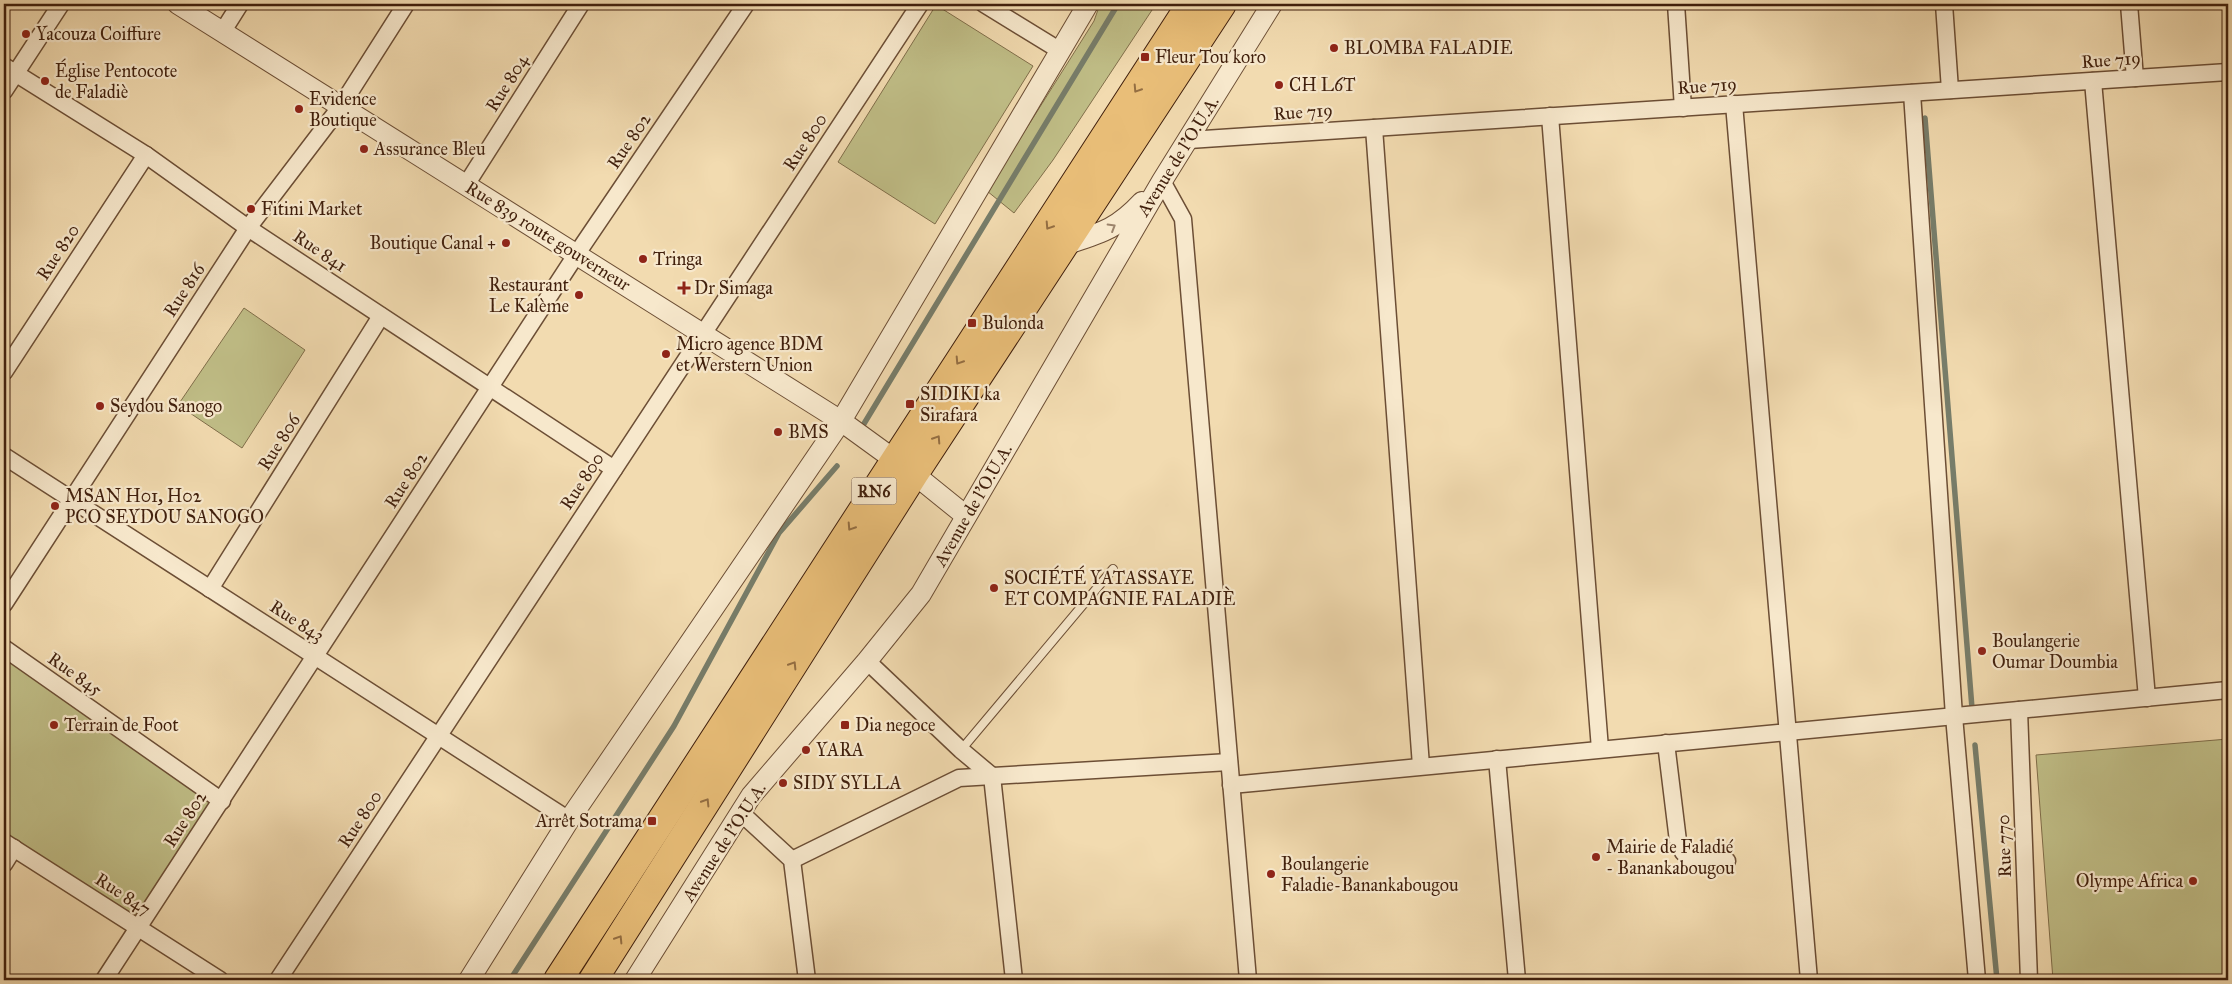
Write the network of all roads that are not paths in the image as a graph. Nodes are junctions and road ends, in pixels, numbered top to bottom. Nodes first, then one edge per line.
1 (61, 4) edge
2 (178, 4) edge
3 (240, 4) edge
4 (406, 4) edge
5 (581, 4) edge
6 (746, 4) edge
7 (920, 4) edge
8 (984, 4) edge
9 (1088, 4) edge
10 (1191, 4) edge
11 (1222, 4) edge
12 (1272, 4) edge
13 (1676, 4) edge
14 (1944, 4) edge
15 (2129, 4) edge
16 (222, 31) junction
17 (1060, 50) junction
18 (10, 70) edge
19 (2228, 72) edge
20 (2135, 78) junction
21 (2094, 81) junction
22 (1950, 90) junction
23 (4, 91) edge
24 (1912, 93) junction
25 (1734, 104) junction
26 (341, 106) junction
27 (1683, 108) junction
28 (1550, 116) junction
29 (1374, 128) junction
30 (1189, 140) junction
31 (146, 155) junction
32 (1162, 181) junction
33 (466, 185) junction
34 (248, 228) junction
35 (1066, 244) junction
36 (576, 255) junction
37 (381, 316) junction
38 (703, 334) junction
39 (4, 372) edge
40 (491, 386) junction
41 (842, 420) junction
42 (4, 456) edge
43 (904, 467) junction
44 (614, 469) junction
45 (71, 500) junction
46 (966, 516) junction
47 (1113, 569) dead end
48 (210, 589) junction
49 (4, 604) edge
50 (4, 648) edge
51 (315, 657) junction
52 (866, 661) junction
53 (2228, 690) edge
54 (2148, 698) junction
55 (2019, 710) junction
56 (1954, 716) junction
57 (1787, 732) junction
58 (438, 736) junction
59 (1666, 743) junction
60 (961, 750) junction
61 (1600, 750) junction
62 (1497, 759) junction
63 (1229, 762) junction
64 (1421, 766) junction
65 (992, 776) junction
66 (1231, 784) junction
67 (222, 800) junction
68 (740, 812) junction
69 (569, 820) junction
70 (9, 845) edge
71 (792, 860) junction
72 (1727, 861) dead end
73 (4, 864) edge
74 (138, 928) junction
75 (104, 980) edge
76 (220, 980) edge
77 (278, 980) edge
78 (469, 980) edge
79 (558, 980) edge
80 (593, 980) edge
81 (635, 980) edge
82 (807, 980) edge
83 (1014, 980) edge
84 (1248, 980) edge
85 (1517, 980) edge
86 (1809, 980) edge
87 (1978, 980) edge
88 (2028, 980) edge

1 - 18 street
2 - 16 street, Rue 839 route gouverneur
3 - 16 street
4 - 26 street, Rue 816
5 - 33 street, Rue 804
6 - 36 street, Rue 802
7 - 38 street, Rue 800
8 - 17 street
9 - 17 street
10 -> 43 highway, Avenue de l'O.U.A. / RN6
11 - 35 highway, Avenue de l'O.U.A. / RN6
12 - 30 street, Avenue de l'O.U.A.
13 - 27 street
14 - 22 street
15 - 20 street
16 - 26 street, Rue 839 route gouverneur
17 - 41 street
18 - 23 street
18 - 31 street, Rue 841
19 - 20 street, Rue 719
20 - 21 street, Rue 719
21 - 22 street, Rue 719
21 - 54 street
22 - 24 street, Rue 719
24 - 25 street, Rue 719
24 - 56 street
25 - 27 street, Rue 719
25 - 57 street
26 - 33 street, Rue 839 route gouverneur
26 - 34 street, Rue 816
27 - 28 street, Rue 719
28 - 29 street, Rue 719
28 - 61 street
29 - 30 street, Rue 719
29 - 64 street
30 - 32 street, Avenue de l'O.U.A.
31 - 34 street, Rue 841
31 - 39 street, Rue 820
35 -> 32 street
32 - 46 street, Avenue de l'O.U.A.
32 - 63 street
33 - 36 street, Rue 839 route gouverneur
34 - 37 street, Rue 841
34 - 45 street, Rue 816
43 -> 35 highway, Avenue de l'O.U.A. / RN6
36 - 38 street, Rue 839 route gouverneur
36 - 40 street, Rue 802
37 - 40 street, Rue 841
37 - 48 street, Rue 806
38 - 41 street, Rue 839 route gouverneur
38 - 44 street, Rue 800
40 - 44 street, Rue 841
40 - 51 street, Rue 802
41 - 43 street, Rue 839 route gouverneur
41 - 69 street
42 - 45 street, Rue 843
43 - 46 street, Rue 839 route gouverneur
43 -> 79 highway, Avenue de l'O.U.A. / RN6
80 -> 43 highway, Avenue de l'O.U.A. / RN6
44 - 58 street, Rue 800
45 - 48 street, Rue 843
45 - 49 street, Rue 816
46 - 52 street, Avenue de l'O.U.A.
47 - 60 lane
48 - 51 street, Rue 843
50 - 67 street, Rue 845
51 - 58 street, Rue 843
51 - 67 street, Rue 802
52 - 60 street
52 - 68 street, Avenue de l'O.U.A.
53 - 54 street
54 - 55 street
55 - 56 street
55 - 88 street, Rue 770
56 - 57 street
56 - 87 street
57 - 59 street
57 - 86 street
58 - 69 street, Rue 843
58 - 77 street, Rue 800
59 - 61 street
59 - 72 street
60 - 65 street
61 - 62 street
62 - 64 street
62 - 85 street
63 - 65 street
63 - 66 street
64 - 66 street
65 - 71 street
65 - 83 street
66 - 84 street
67 - 74 street, Rue 802
68 - 71 street
68 - 81 street, Avenue de l'O.U.A.
69 - 78 street
70 - 73 street
70 - 74 street, Rue 847
71 - 82 street
74 - 75 street, Rue 802
74 - 76 street, Rue 847

